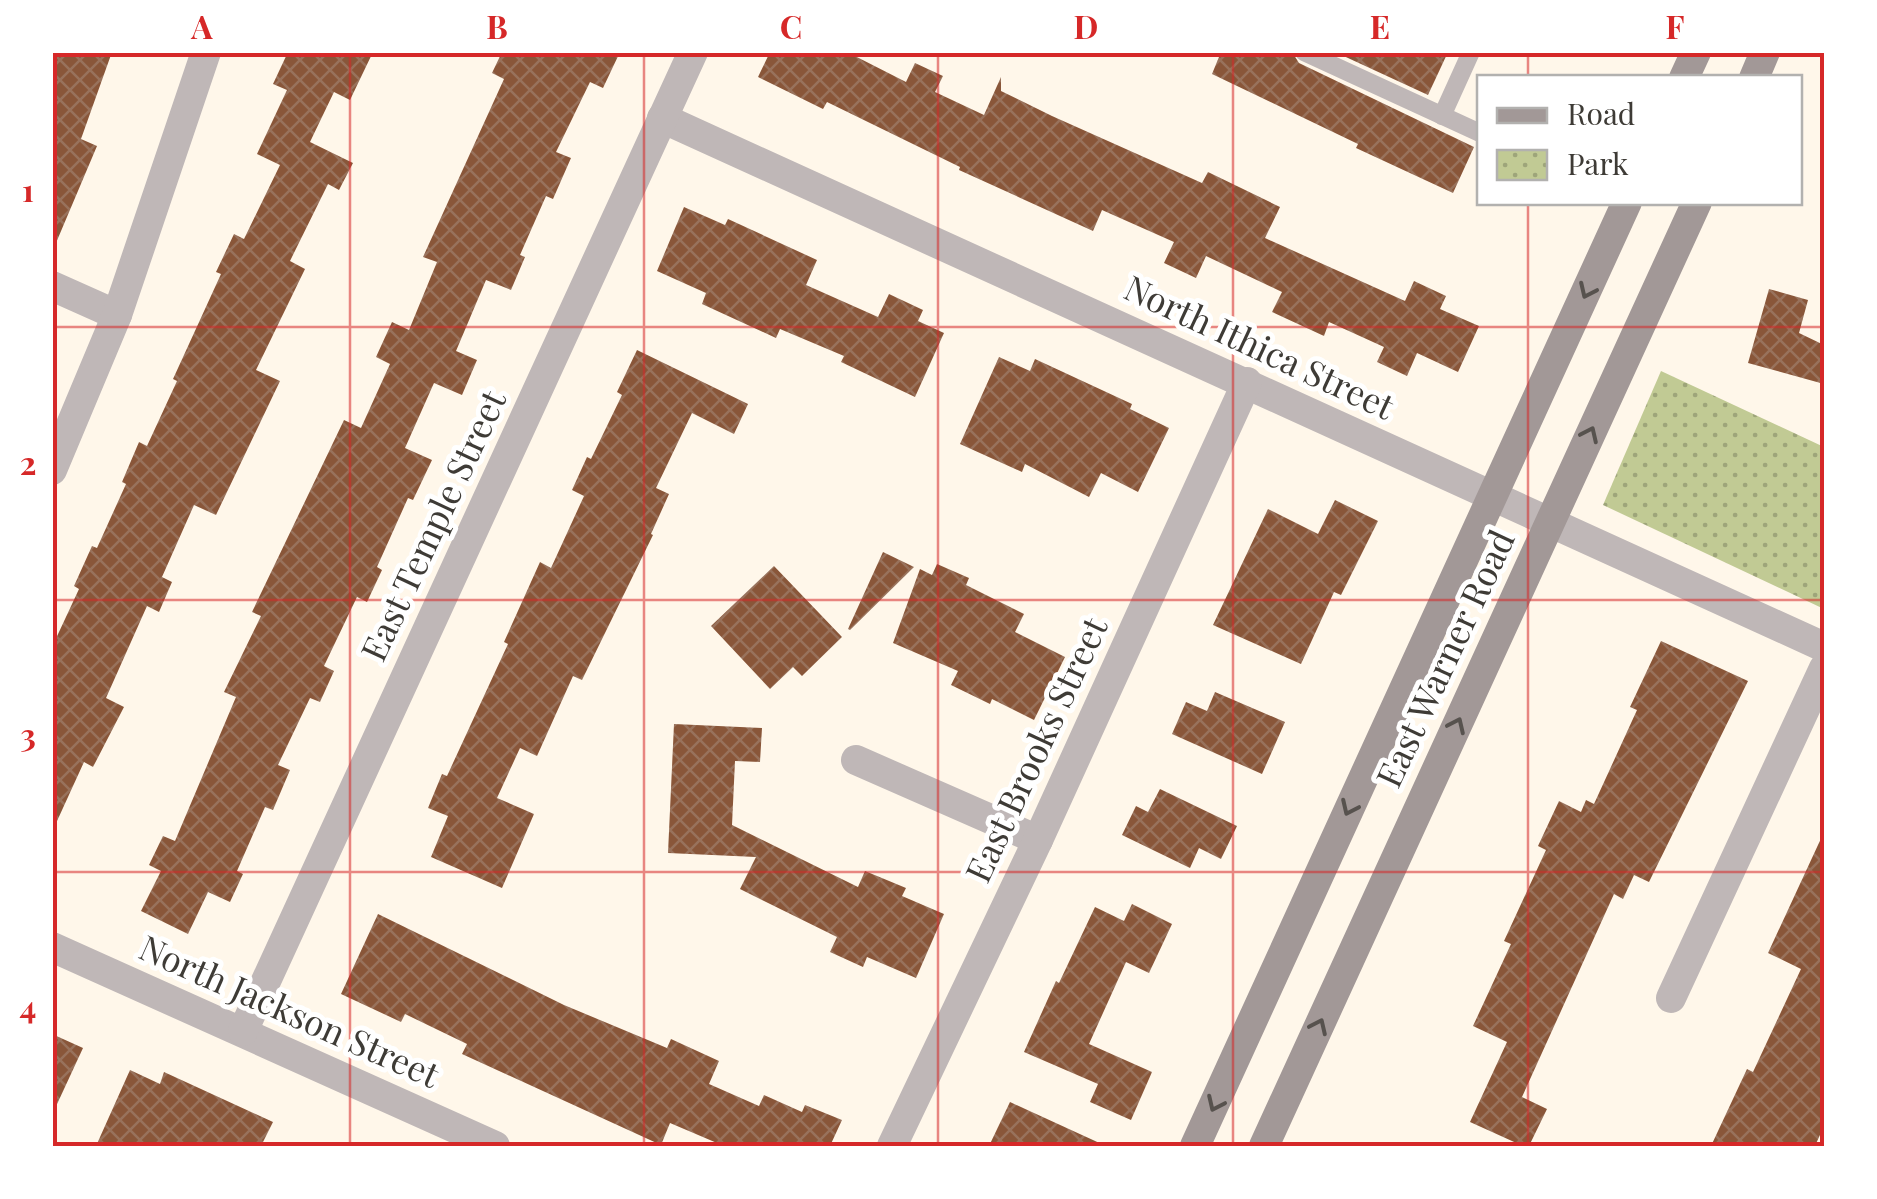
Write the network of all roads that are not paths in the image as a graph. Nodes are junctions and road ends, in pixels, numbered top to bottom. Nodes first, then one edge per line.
1 (206, 52) edge
2 (693, 52) edge
3 (1304, 52) edge
4 (1471, 52) edge
5 (1696, 52) edge
6 (1339, 60) edge
7 (1685, 75) edge
8 (1442, 116) junction
9 (662, 118) junction
10 (1477, 132) edge
11 (1626, 205) edge
12 (1696, 205) edge
13 (52, 286) edge
14 (117, 315) junction
15 (1247, 382) junction
16 (52, 470) edge
17 (1491, 497) junction
18 (1549, 523) junction
19 (1824, 647) edge
20 (1824, 668) edge
21 (856, 760) dead end
22 (1038, 840) junction
23 (52, 947) edge
24 (1671, 998) dead end
25 (243, 1032) junction
26 (495, 1146) edge
27 (892, 1146) edge
28 (1195, 1146) edge
29 (1264, 1146) edge

1 - 14 street
2 - 9 street, East Temple Street
3 - 6 lane
4 - 8 lane
5 - 7 main road
6 - 8 lane
8 - 10 lane
9 - 15 street, North Ithica Street
9 - 25 street, East Temple Street
11 -> 17 main road, East Warner Road
18 -> 12 main road, East Warner Road
13 - 14 street
14 - 16 street
15 - 17 street, North Ithica Street
15 - 22 street, East Brooks Street
17 - 18 street, North Ithica Street
17 -> 28 main road, East Warner Road
18 - 19 street, North Ithica Street
29 -> 18 main road, East Warner Road
20 - 24 street
21 - 22 street
22 - 27 street, East Brooks Street
23 - 25 street, North Jackson Street
25 - 26 street, North Jackson Street

